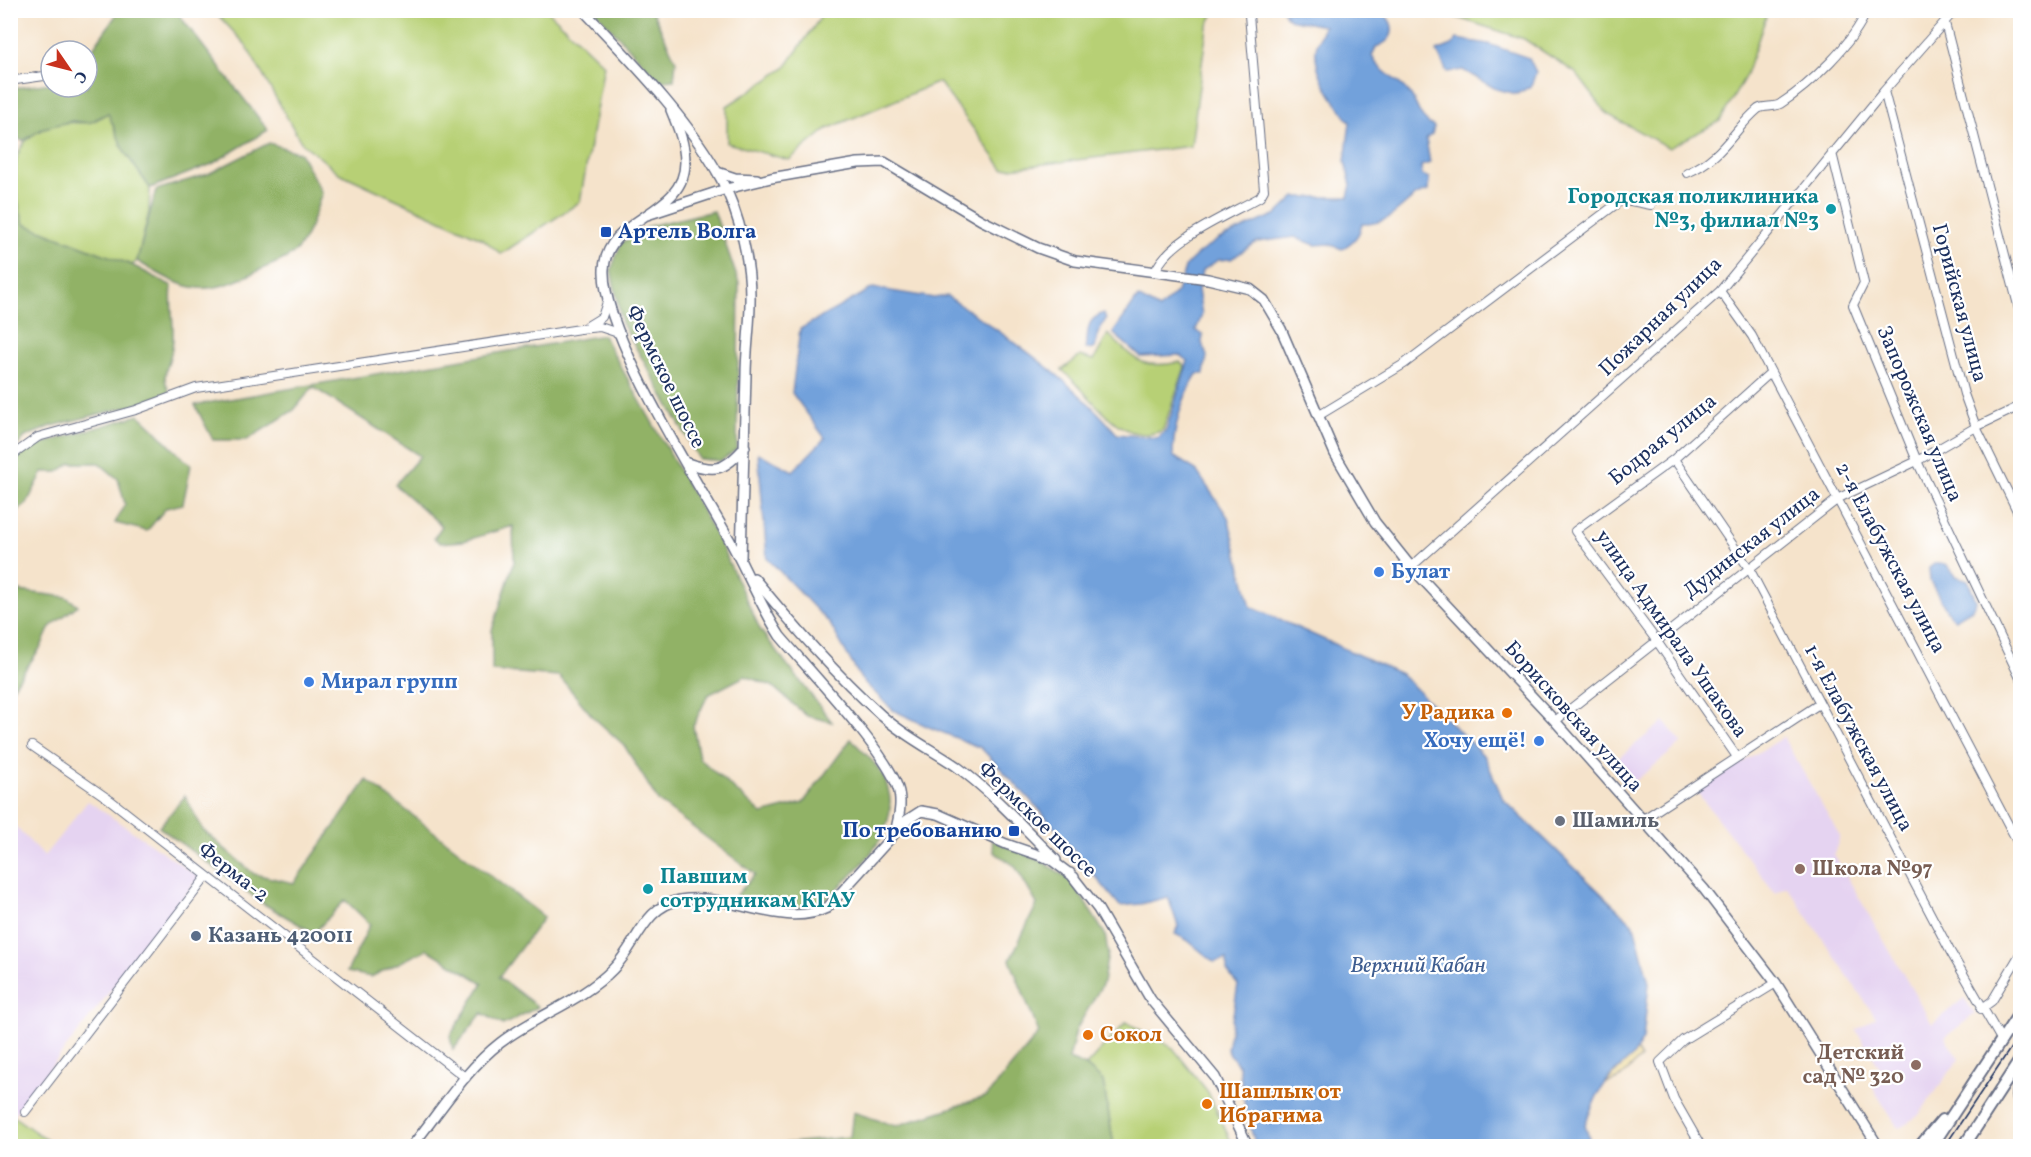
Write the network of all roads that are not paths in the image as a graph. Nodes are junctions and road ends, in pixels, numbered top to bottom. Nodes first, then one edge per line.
1 (583, 10) edge
2 (1867, 10) edge
3 (1955, 10) edge
4 (1249, 15) dead end
5 (1945, 23) junction
6 (39, 77) edge
7 (10, 84) edge
8 (1884, 91) junction
9 (671, 110) junction
10 (1832, 153) junction
11 (717, 172) junction
12 (1687, 173) dead end
13 (771, 178) junction
14 (726, 189) junction
15 (1651, 205) dead end
16 (646, 215) junction
17 (1155, 272) junction
18 (1720, 291) junction
19 (608, 299) junction
20 (2020, 313) edge
21 (580, 329) junction
22 (621, 334) junction
23 (1770, 373) junction
24 (2020, 406) edge
25 (1318, 416) junction
26 (1976, 427) junction
27 (745, 447) junction
28 (10, 457) edge
29 (1674, 459) junction
30 (1917, 461) junction
31 (687, 463) junction
32 (1839, 498) junction
33 (2020, 517) edge
34 (1575, 531) joint
35 (743, 563) junction
36 (1411, 567) junction
37 (1750, 570) junction
38 (1656, 640) junction
39 (2020, 678) edge
40 (1820, 704) junction
41 (1555, 721) junction
42 (32, 746) dead end
43 (1737, 757) junction
44 (1642, 820) junction
45 (895, 833) junction
46 (2020, 847) edge
47 (207, 876) junction
48 (1074, 877) junction
49 (2020, 954) edge
50 (1776, 983) junction
51 (1981, 1009) junction
52 (2020, 1012) edge
53 (2002, 1041) junction
54 (2020, 1060) edge
55 (1983, 1068) junction
56 (2020, 1074) edge
57 (466, 1078) junction
58 (2020, 1106) edge
59 (25, 1112) dead end
60 (1965, 1145) edge
61 (412, 1146) edge
62 (1248, 1146) edge
63 (1701, 1146) edge
64 (1878, 1146) edge
65 (1920, 1146) edge
66 (1932, 1146) edge

1 - 9 street, Фермское шоссе
2 - 12 street
3 - 5 street, Пожарная улица
4 - 17 street
5 - 8 street, Пожарная улица
5 - 20 street
6 - 7 street
8 - 10 street, Пожарная улица
8 - 26 street, Горийская улица
9 - 11 street, Фермское шоссе
9 - 16 street, Фермское шоссе
10 - 18 street, Пожарная улица
10 - 30 street, Запорожская улица
11 - 13 street
11 - 14 street, Фермское шоссе
13 - 14 street, Фермское шоссе
13 - 17 street
14 - 16 street, Фермское шоссе
14 - 27 street, Фермское шоссе
15 - 25 street
16 - 19 street, Фермское шоссе
17 - 25 street, Борисковская улица
18 - 23 street, 2-я Елабужская улица
18 - 36 street, Пожарная улица
19 - 21 street
19 - 22 street, Фермское шоссе
21 - 22 street
21 - 28 street
22 - 31 street, Фермское шоссе
23 - 29 street, Бодрая улица
23 - 32 street, 2-я Елабужская улица
24 - 26 street, Дудинская улица
25 - 36 street, Борисковская улица
26 - 30 street, Дудинская улица
26 - 33 street, Горийская улица
27 - 31 street
27 - 35 street, Фермское шоссе
29 - 34 street, Бодрая улица
29 - 37 street, 1-я Елабужская улица
30 - 32 street, Дудинская улица
30 - 39 street, Запорожская улица
31 - 35 street, Фермское шоссе
32 - 37 street, Дудинская улица
32 - 46 street, 2-я Елабужская улица
34 - 38 street, улица Адмирала Ушакова
35 - 45 street, Фермское шоссе
35 - 48 street, Фермское шоссе
36 - 41 street, Борисковская улица
37 - 38 street, Дудинская улица
37 - 40 street, 1-я Елабужская улица
38 - 41 street, Дудинская улица
38 - 43 street, улица Адмирала Ушакова
40 - 43 street
40 - 51 street, 1-я Елабужская улица
41 - 44 street, Борисковская улица
42 - 47 street, Ферма-2
43 - 44 street
44 - 50 street, Борисковская улица
45 - 48 street
45 - 57 street
47 - 57 street, Ферма-2
47 - 59 street
48 - 62 street, Фермское шоссе
49 - 51 street
50 - 63 street
50 - 64 street, Борисковская улица
51 - 53 street, 1-я Елабужская улица
52 - 53 main road
53 - 55 main road
54 - 60 main road
55 - 65 main road
55 - 66 main road
56 - 58 main road
57 - 61 street

